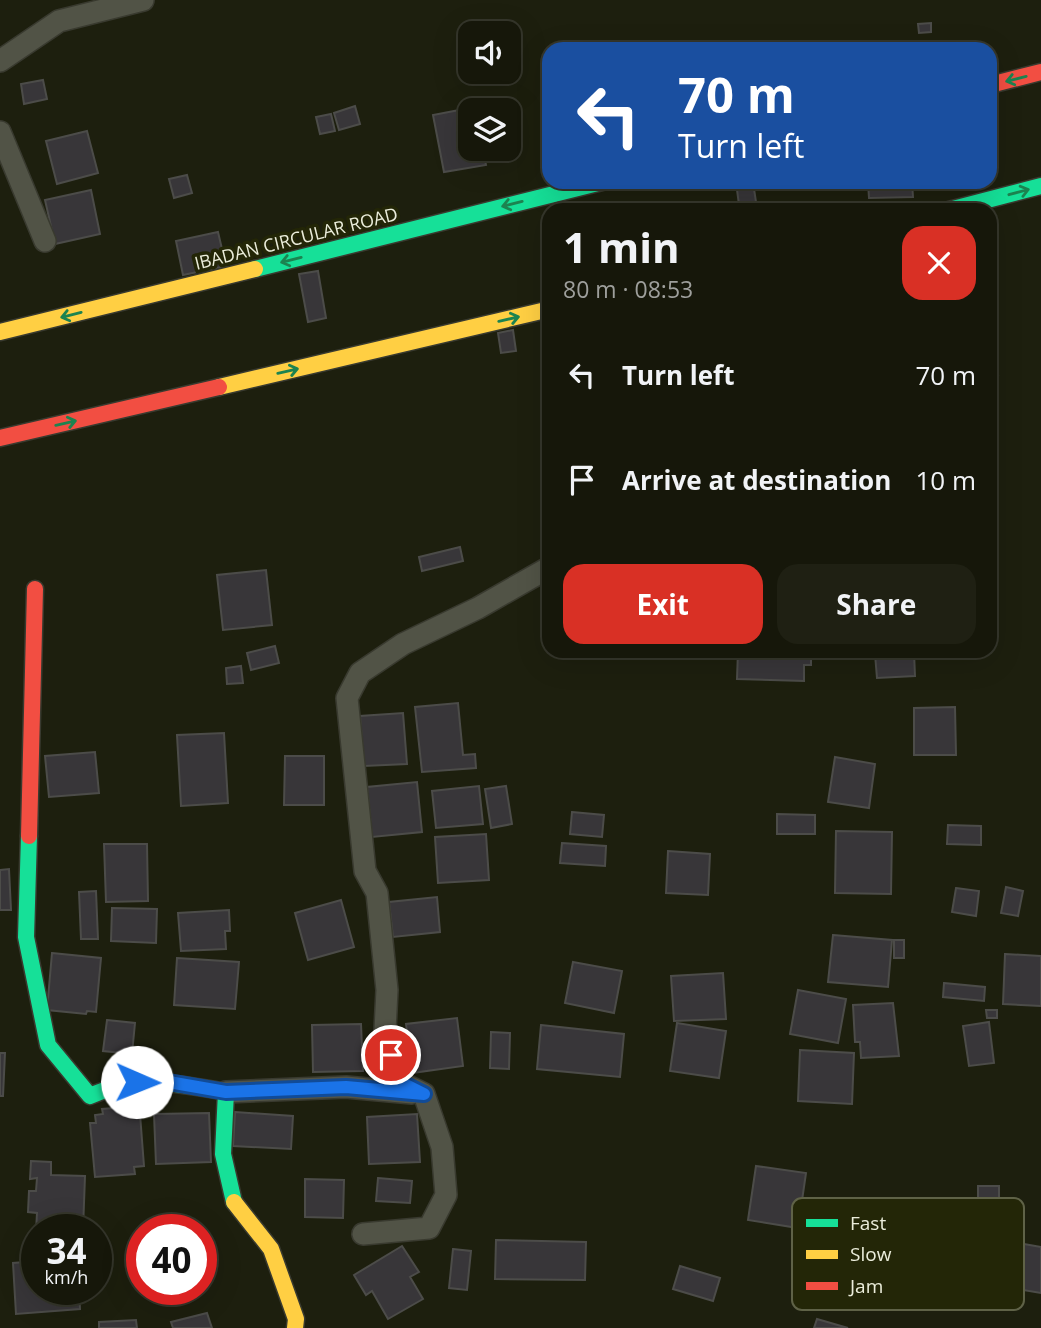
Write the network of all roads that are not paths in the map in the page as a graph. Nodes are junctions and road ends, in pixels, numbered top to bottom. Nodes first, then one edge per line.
1 (143, 0) edge
2 (0, 61) edge
3 (1041, 72) edge
4 (997, 83) edge
5 (0, 132) edge
6 (1041, 186) edge
7 (574, 189) edge
8 (976, 203) edge
9 (45, 241) dead end
10 (542, 311) edge
11 (0, 332) edge
12 (0, 438) edge
13 (542, 571) edge
14 (36, 589) dead end
15 (226, 1092) junction
16 (424, 1094) junction
17 (363, 1234) dead end
18 (295, 1328) edge

1 - 2 street
3 -> 4 main road
5 - 9 street
8 -> 6 main road
7 -> 11 main road, IBADAN CIRCULAR ROAD
12 -> 10 main road
13 - 16 street
14 - 15 main road
15 - 16 street
15 - 18 main road
16 - 17 street

